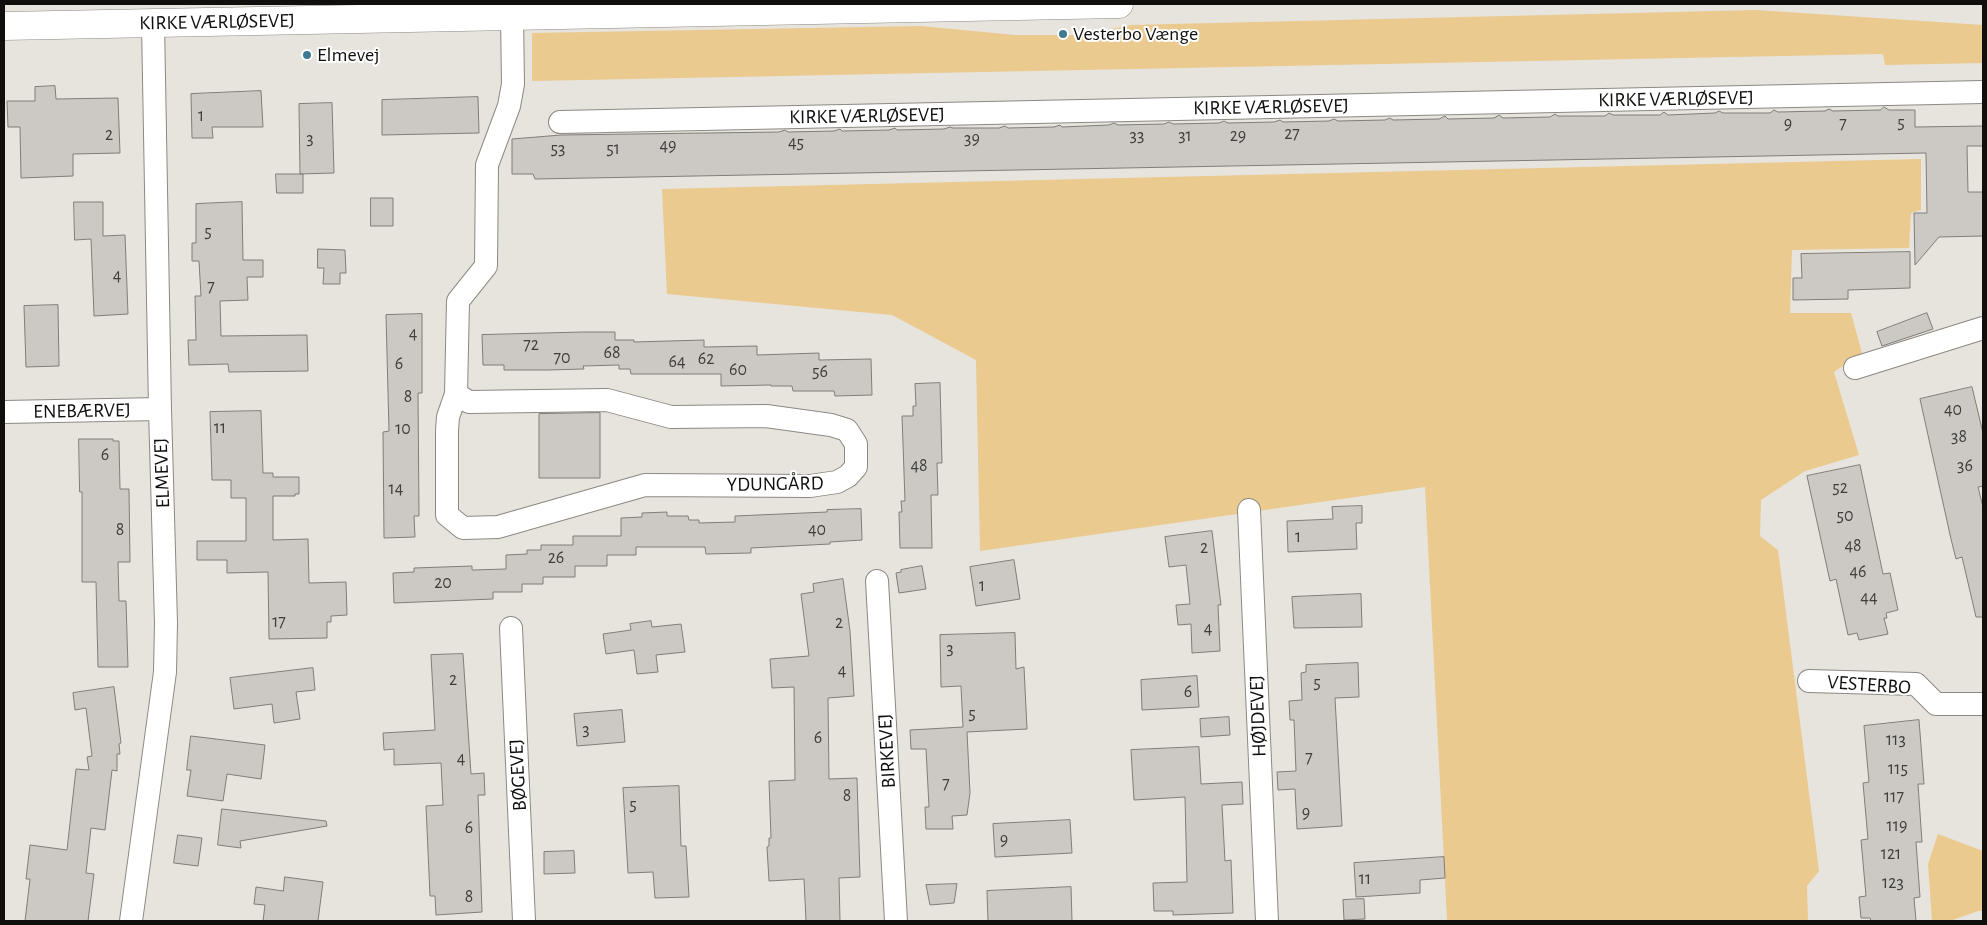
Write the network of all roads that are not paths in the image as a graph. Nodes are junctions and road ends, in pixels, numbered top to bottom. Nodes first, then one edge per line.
1 (1119, 4) edge
2 (512, 16) junction
3 (153, 23) junction
4 (4, 26) edge
5 (1983, 92) edge
6 (560, 122) dead end
7 (1983, 328) edge
8 (1854, 368) dead end
9 (456, 394) junction
10 (160, 409) junction
11 (4, 412) edge
12 (1249, 510) dead end
13 (877, 582) dead end
14 (511, 628) dead end
15 (1809, 681) dead end
16 (1983, 704) edge
17 (131, 921) edge
18 (524, 921) edge
19 (896, 921) edge
20 (1267, 921) edge

1 - 2 street, KIRKE VÆRLØSEVEJ
2 - 3 street, KIRKE VÆRLØSEVEJ
2 - 9 street, YDUNGÅRD
3 - 4 street, KIRKE VÆRLØSEVEJ
3 - 10 street, ELMEVEJ
5 - 6 street, KIRKE VÆRLØSEVEJ
7 - 8 street
9 - 9 street, YDUNGÅRD
10 - 11 street, ENEBÆRVEJ
10 - 17 street, ELMEVEJ
12 - 20 street, HØJDEVEJ
13 - 19 street, BIRKEVEJ
14 - 18 street, BØGEVEJ
15 - 16 street, VESTERBO

